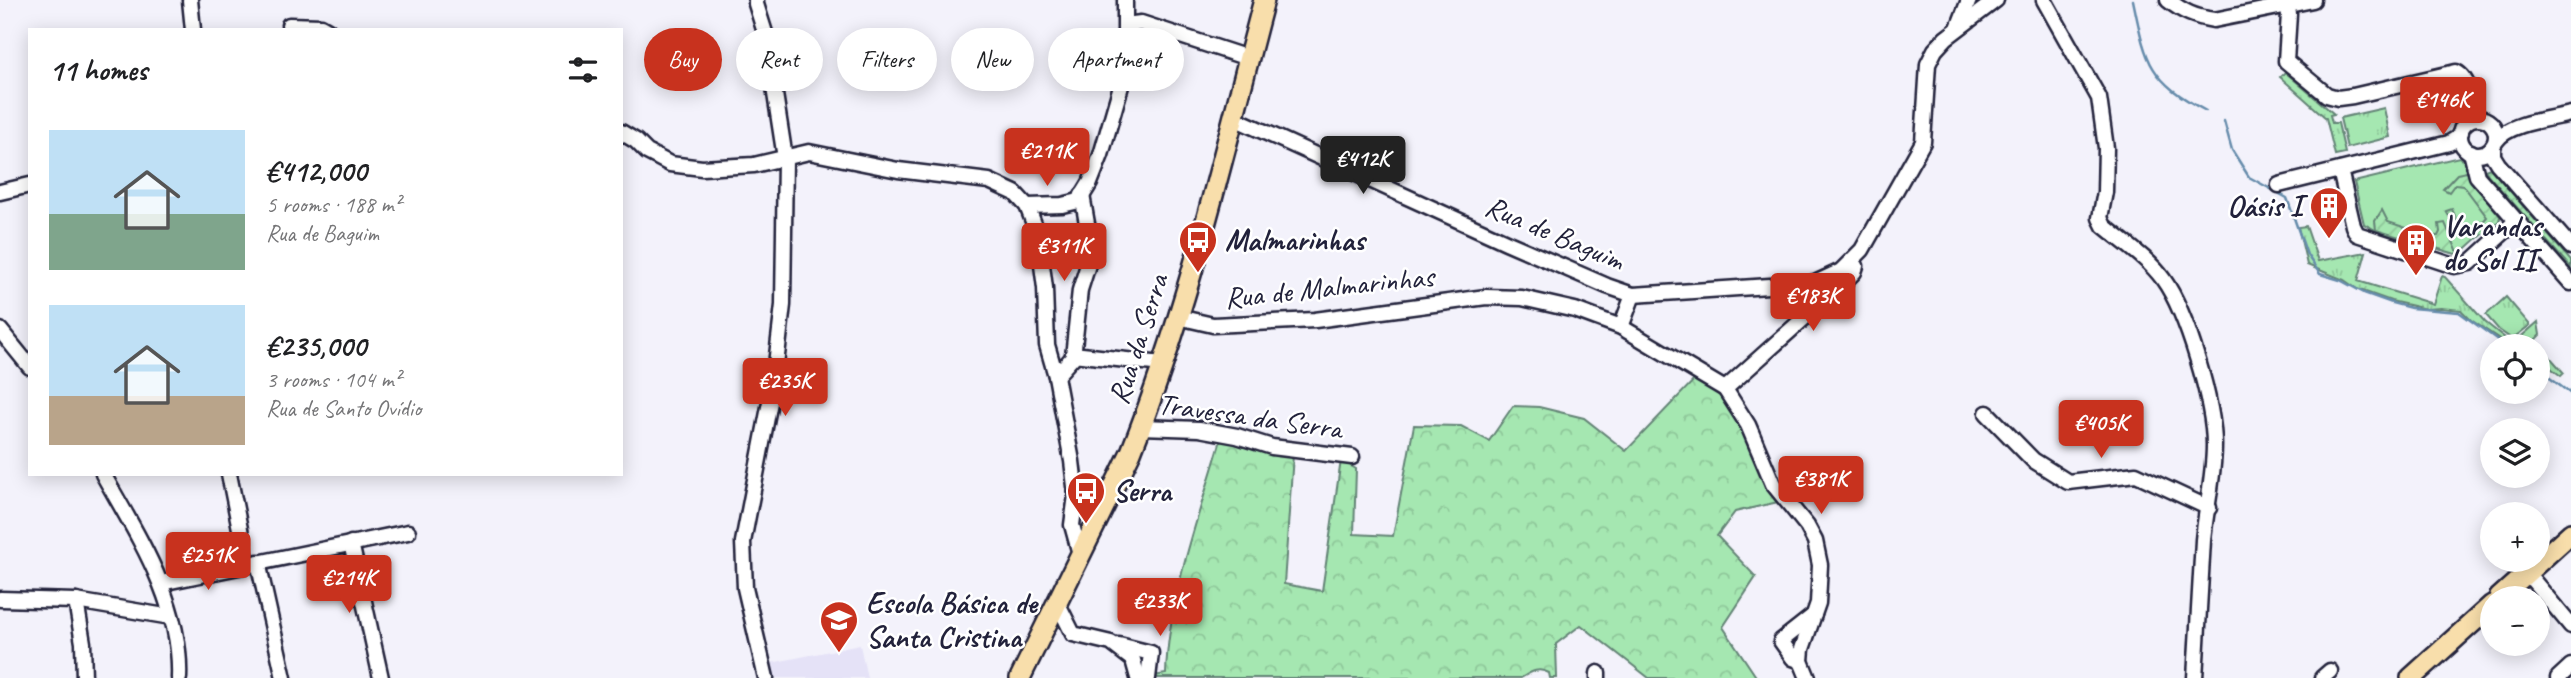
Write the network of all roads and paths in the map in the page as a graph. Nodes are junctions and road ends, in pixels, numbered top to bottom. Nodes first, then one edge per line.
1 (190, 0) edge
2 (1125, 0) edge
3 (1264, 0) edge
4 (1969, 0) edge
5 (1996, 0) edge
6 (2044, 0) edge
7 (2168, 0) edge
8 (2313, 0) edge
9 (752, 1) edge
10 (2287, 6) junction
11 (289, 25) dead end
12 (1126, 25) junction
13 (193, 28) edge
14 (324, 28) edge
15 (1957, 29) junction
16 (1248, 58) junction
17 (2571, 114) edge
18 (1234, 118) junction
19 (2511, 128) junction
20 (2473, 129) junction
21 (623, 133) edge
22 (2494, 144) junction
23 (785, 158) junction
24 (2340, 170) junction
25 (2279, 184) dead end
26 (28, 185) edge
27 (0, 192) edge
28 (1082, 195) junction
29 (1027, 206) junction
30 (2516, 220) junction
31 (2571, 247) edge
32 (1862, 250) junction
33 (2571, 282) edge
34 (1633, 295) junction
35 (1178, 317) junction
36 (1622, 327) junction
37 (0, 330) edge
38 (1073, 354) junction
39 (28, 365) edge
40 (1162, 365) junction
41 (1056, 376) junction
42 (1725, 389) junction
43 (1987, 413) dead end
44 (1141, 427) junction
45 (1352, 457) dead end
46 (104, 476) edge
47 (230, 476) edge
48 (2209, 508) junction
49 (408, 532) dead end
50 (2571, 533) edge
51 (351, 543) junction
52 (1080, 554) junction
53 (252, 563) junction
54 (2527, 573) junction
55 (161, 583) junction
56 (2512, 586) edge
57 (0, 599) edge
58 (76, 600) junction
59 (1056, 602) junction
60 (1816, 614) junction
61 (2480, 616) edge
62 (171, 617) junction
63 (2571, 626) edge
64 (1111, 643) junction
65 (1801, 661) junction
66 (2571, 666) edge
67 (84, 678) edge
68 (179, 678) edge
69 (284, 678) edge
70 (381, 678) edge
71 (766, 678) edge
72 (1020, 678) edge
73 (1138, 678) edge
74 (1148, 678) edge
75 (1808, 678) edge
76 (2195, 678) edge
77 (2412, 678) edge
78 (2557, 678) edge

1 - 13 street
2 - 12 street
3 - 16 main road, Rua da Serra
4 - 15 street
5 - 15 street, Rua de Baguim
6 - 48 street
7 - 10 street
8 - 10 street
9 - 23 street
10 - 20 street
11 - 14 street
12 - 16 street
12 - 28 street
15 - 32 street, Rua de Baguim
16 - 18 main road, Rua da Serra
17 - 19 street
18 - 34 street, Rua de Baguim
18 - 35 main road, Rua da Serra
19 - 20 street
19 - 22 street
20 - 22 street
20 - 22 street
20 - 24 street
20 - 30 street
21 - 23 street
22 - 31 street
23 - 29 street
23 - 71 street
24 - 25 street
24 - 30 street
26 - 27 street
28 - 29 street
28 - 38 street
29 - 41 street
30 - 33 street
32 - 34 street, Rua de Baguim
32 - 42 street
34 - 36 street
35 - 36 street, Rua de Malmarinhas
35 - 40 main road, Rua da Serra
36 - 42 street, Rua de Malmarinhas
37 - 39 street
38 - 40 street
38 - 41 street
40 - 44 main road, Rua da Serra
41 - 52 street
42 - 60 street
43 - 48 street
44 - 45 street, Travessa da Serra
44 - 52 main road, Rua da Serra
46 - 55 street
47 - 53 street
48 - 76 street
49 - 51 street
50 - 54 main road
51 - 53 street
51 - 70 street
52 - 59 main road, Rua da Serra
53 - 55 street
53 - 69 street
54 - 56 main road
54 - 63 street
55 - 62 street
57 - 58 street
58 - 62 street
58 - 67 street
59 - 64 street
59 - 72 main road, Rua da Serra
60 - 65 street
60 - 65 street
61 - 77 main road
62 - 68 street
64 - 73 street
64 - 74 street
65 - 75 street
66 - 78 street

